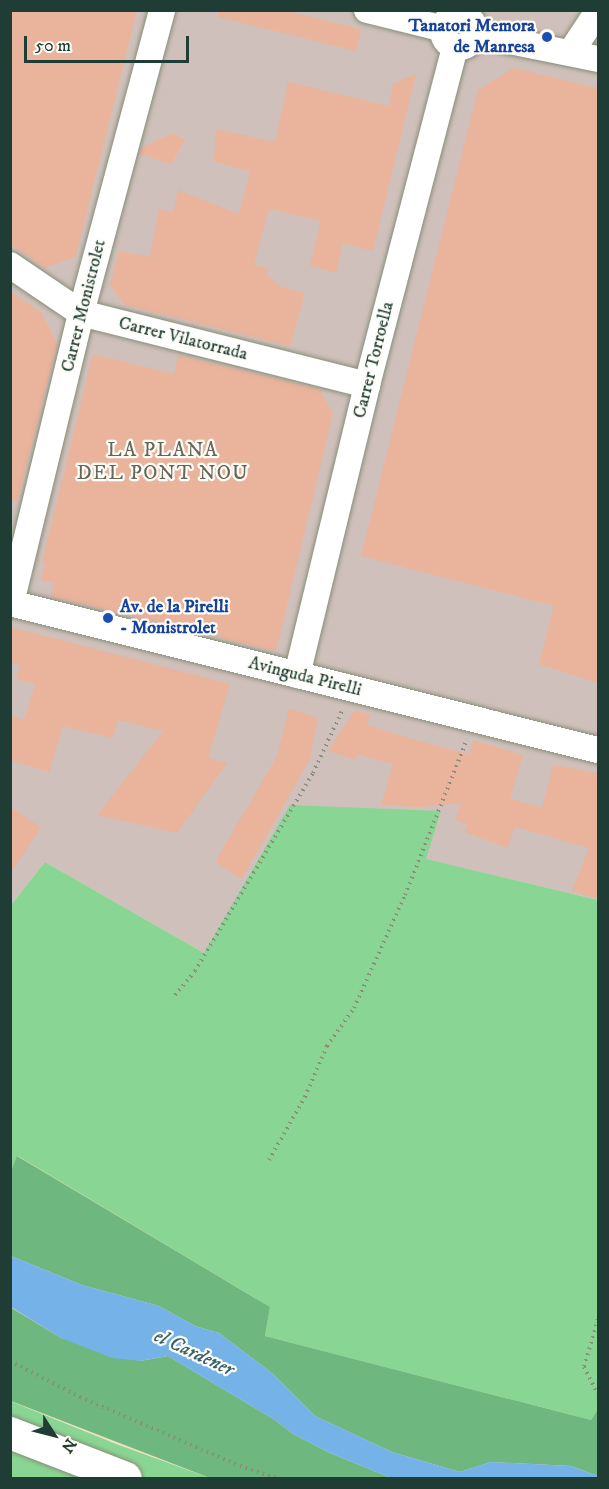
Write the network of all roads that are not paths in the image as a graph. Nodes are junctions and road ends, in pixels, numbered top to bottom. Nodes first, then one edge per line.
1 (162, 10) edge
2 (367, 10) edge
3 (598, 10) edge
4 (461, 27) edge
5 (571, 52) junction
6 (598, 59) edge
7 (10, 265) edge
8 (81, 314) junction
9 (367, 385) junction
10 (11, 603) edge
11 (297, 675) junction
12 (598, 750) edge
13 (10, 1433) edge
14 (126, 1479) edge

1 - 8 street, Carrer Monistrolet
2 - 4 street
3 - 5 street
4 - 5 street
4 - 9 street, Carrer Torroella
5 - 6 street
7 - 8 street, Carrer Vilatorrada
8 - 9 street, Carrer Vilatorrada
8 - 10 street, Carrer Monistrolet
9 - 11 street, Carrer Torroella
10 - 11 street, Avinguda Pirelli
11 - 12 street, Avinguda Pirelli
13 - 14 main road

